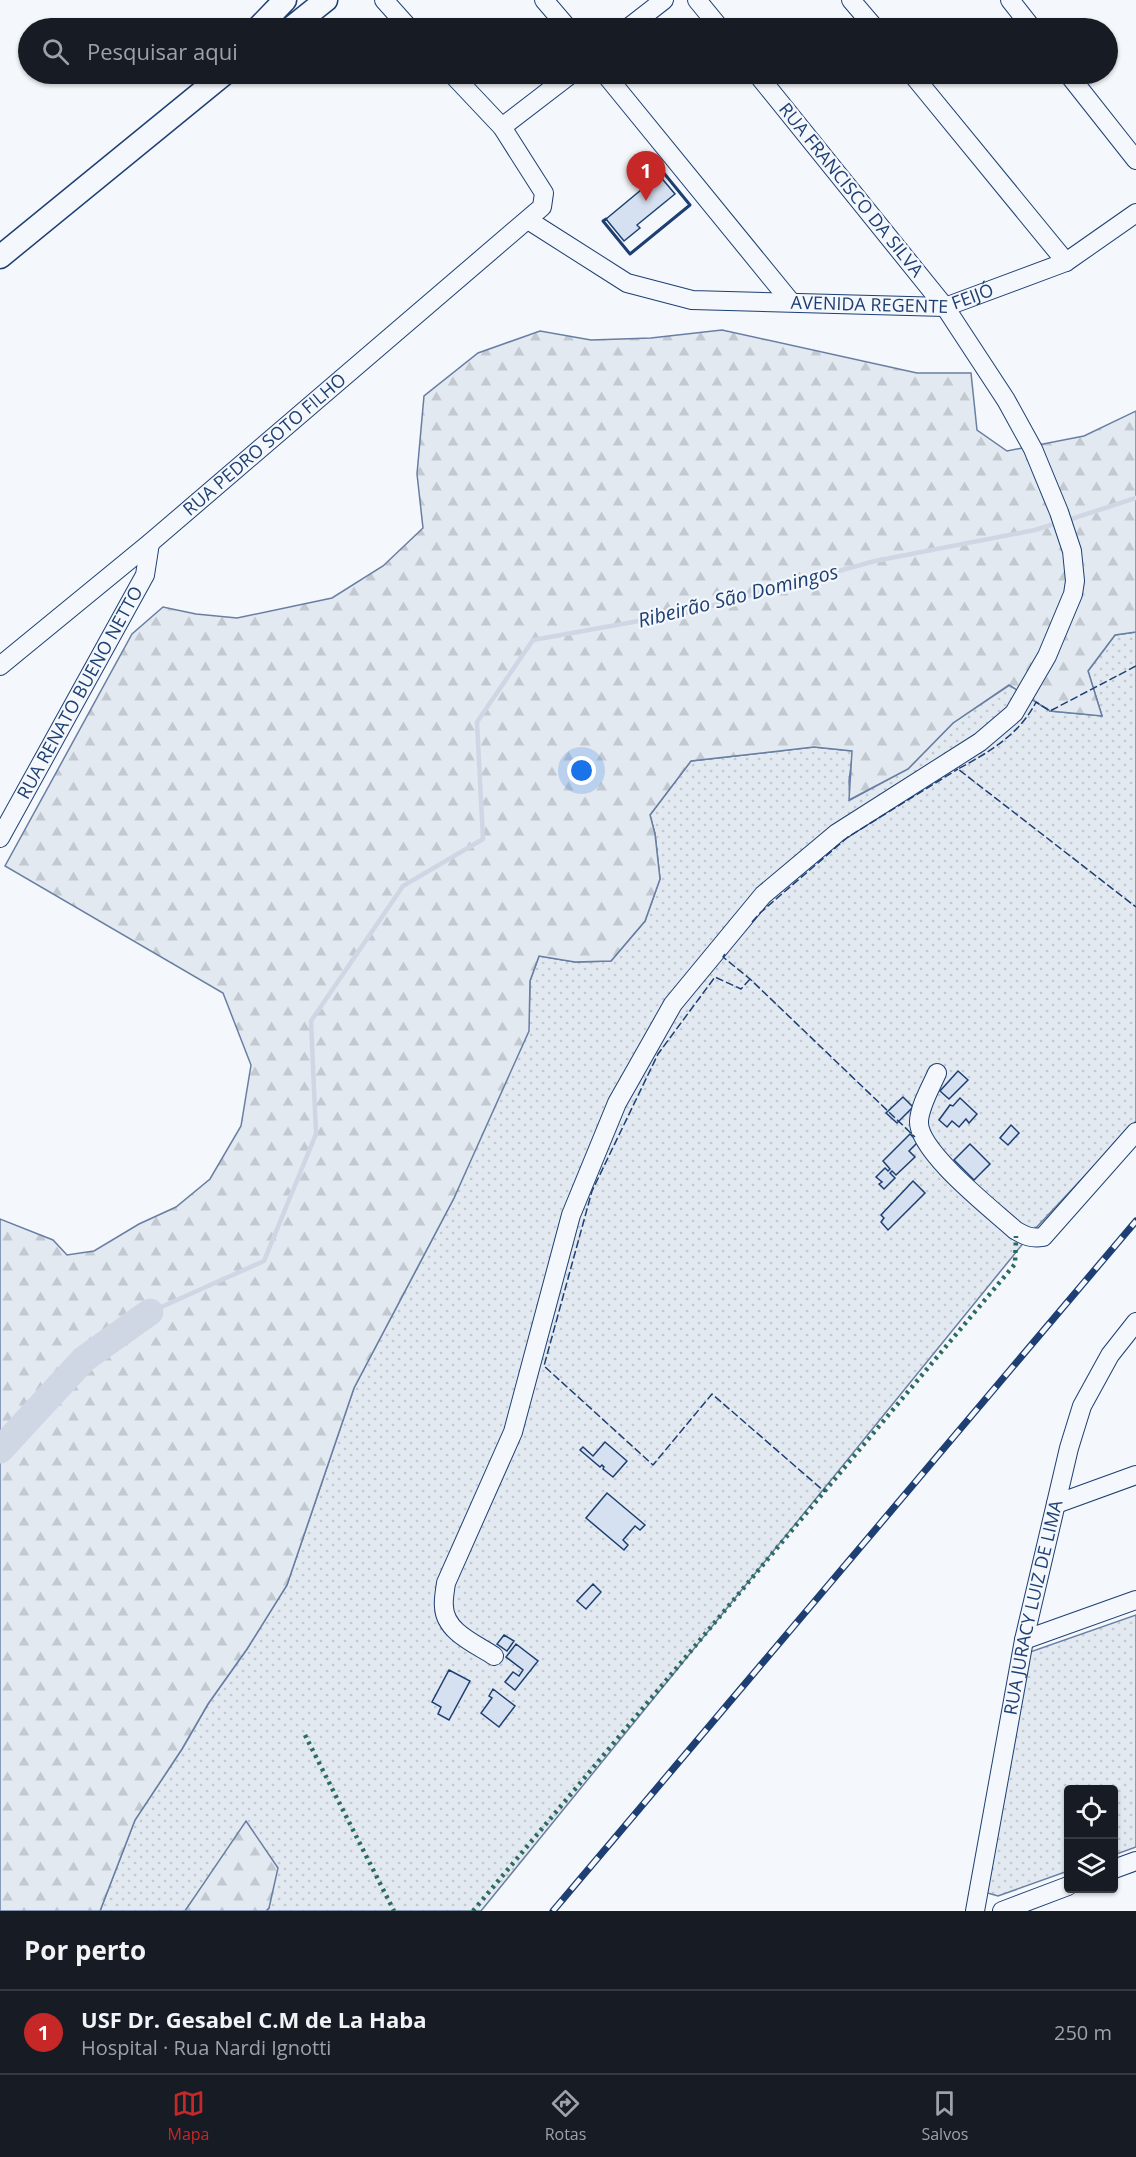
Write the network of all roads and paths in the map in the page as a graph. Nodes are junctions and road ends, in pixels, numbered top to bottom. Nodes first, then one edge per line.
1 (285, 0) edge
2 (306, 0) edge
3 (326, 0) edge
4 (544, 0) edge
5 (664, 0) edge
6 (697, 0) edge
7 (851, 0) edge
8 (1010, 0) edge
9 (389, 2) edge
10 (268, 18) edge
11 (285, 18) edge
12 (304, 18) edge
13 (402, 18) edge
14 (559, 18) edge
15 (641, 18) edge
16 (712, 18) edge
17 (866, 18) edge
18 (1024, 18) edge
19 (212, 84) edge
20 (461, 84) edge
21 (558, 84) edge
22 (613, 84) edge
23 (765, 84) edge
24 (920, 84) edge
25 (1076, 84) edge
26 (502, 127) junction
27 (1136, 160) edge
28 (1136, 213) edge
29 (528, 220) junction
30 (0, 257) edge
31 (1066, 262) junction
32 (790, 302) junction
33 (945, 307) junction
34 (150, 543) junction
35 (0, 666) edge
36 (0, 838) edge
37 (937, 1073) dead end
38 (1136, 1132) edge
39 (1136, 1322) edge
40 (1136, 1475) edge
41 (1056, 1504) junction
42 (1136, 1600) edge
43 (1024, 1640) junction
44 (494, 1656) dead end
45 (1136, 1861) edge
46 (1118, 1867) edge
47 (1064, 1888) edge
48 (975, 1911) edge
49 (1002, 1911) edge

1 - 10 main road
2 - 11 main road
3 - 12 main road
4 - 14 street
5 - 15 street
6 - 16 street
7 - 17 street
8 - 18 street
9 - 13 street
19 - 30 main road
20 - 26 street, RUA PEDRO SOTO FILHO
21 - 26 street
22 - 32 street
23 - 33 street, RUA FRANCISCO DA SILVA
24 - 31 street
25 - 27 street
26 - 29 street, RUA PEDRO SOTO FILHO
28 - 31 street, AVENIDA REGENTE FEIJÓ
29 - 32 street, AVENIDA REGENTE FEIJÓ
29 - 34 street, RUA PEDRO SOTO FILHO
31 - 33 street, AVENIDA REGENTE FEIJÓ
32 - 33 street, AVENIDA REGENTE FEIJÓ
33 - 44 street, RUA FRANCISCO DA SILVA
34 - 35 street, RUA PEDRO SOTO FILHO
34 - 36 street, RUA RENATO BUENO NETTO
37 - 38 street
39 - 41 street, RUA JURACY LUIZ DE LIMA
40 - 41 street
41 - 43 street, RUA JURACY LUIZ DE LIMA
42 - 43 street
43 - 48 street, RUA JURACY LUIZ DE LIMA
45 - 46 street
47 - 49 street

